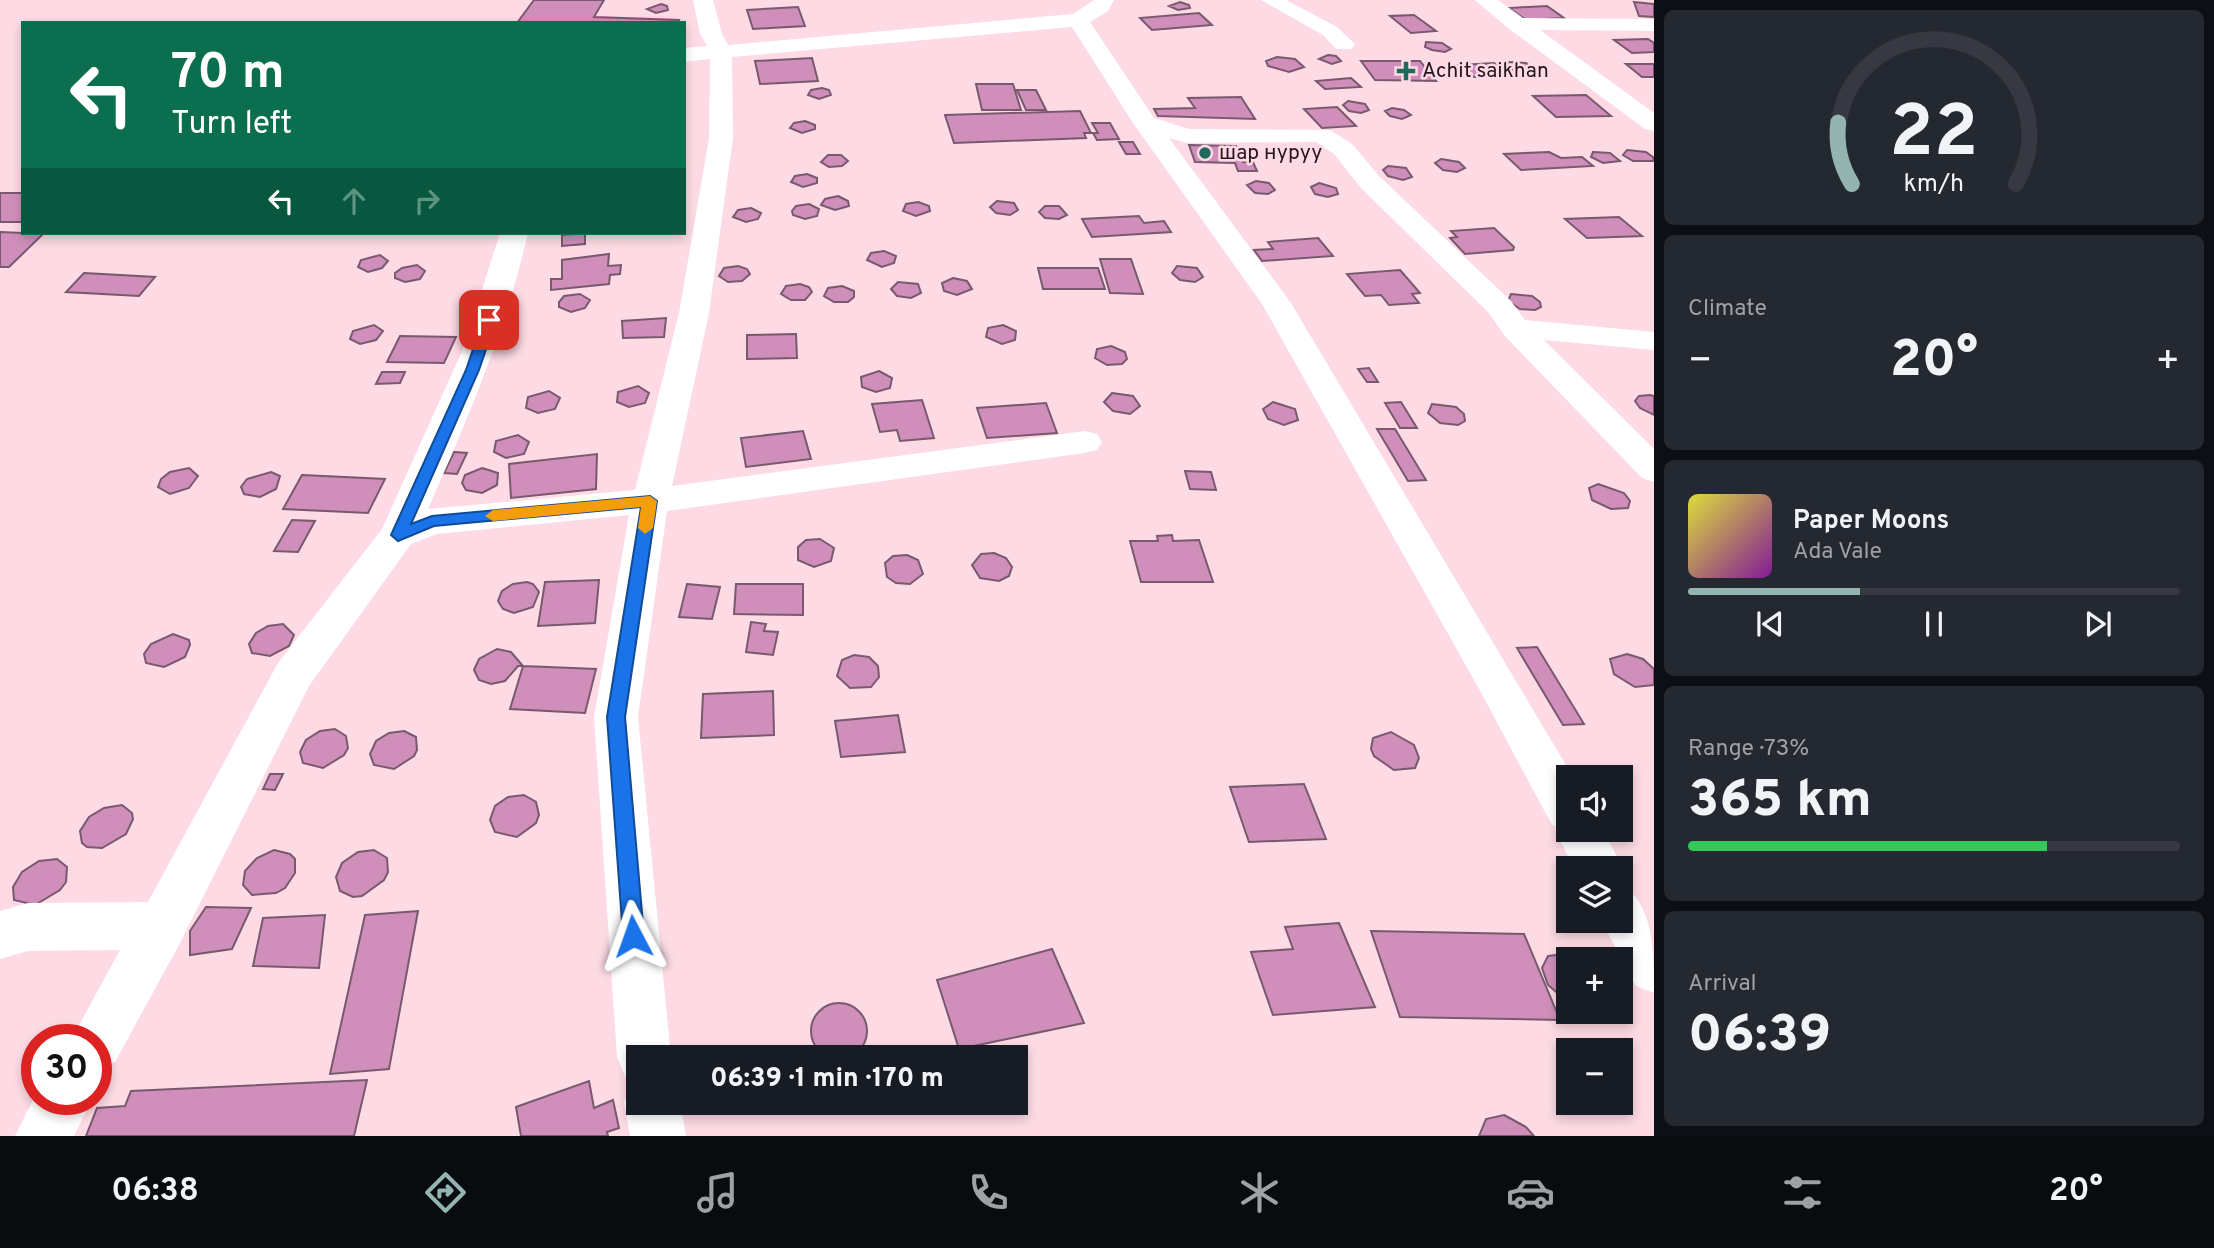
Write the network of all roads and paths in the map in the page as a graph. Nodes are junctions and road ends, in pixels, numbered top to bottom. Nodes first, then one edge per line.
1 (703, 0) edge
2 (1104, 0) edge
3 (1271, 0) edge
4 (1485, 0) edge
5 (1078, 20) junction
6 (1515, 24) junction
7 (1654, 25) edge
8 (1344, 44) dead end
9 (721, 52) junction
10 (686, 55) edge
11 (1145, 123) junction
12 (1654, 124) edge
13 (514, 235) edge
14 (1515, 328) junction
15 (1654, 341) edge
16 (1085, 442) dead end
17 (1654, 470) edge
18 (650, 501) junction
19 (398, 535) junction
20 (1556, 789) edge
21 (162, 926) junction
22 (1633, 930) edge
23 (0, 935) edge
24 (1654, 968) edge
25 (106, 1024) edge
26 (643, 1045) edge
27 (55, 1115) edge
28 (655, 1115) edge
29 (43, 1136) edge
30 (659, 1136) edge

1 - 9 street
2 - 5 street
3 - 8 street
4 - 6 street
5 - 9 street
5 - 11 street
6 - 7 street
6 - 12 street
9 - 10 street
9 - 18 street
11 - 14 street
11 - 20 street
13 - 19 street
14 - 15 street
14 - 17 street
16 - 18 street
18 - 19 street
18 - 26 street
19 - 21 street
21 - 23 street
21 - 25 street
22 - 24 street
27 - 29 street
28 - 30 street

